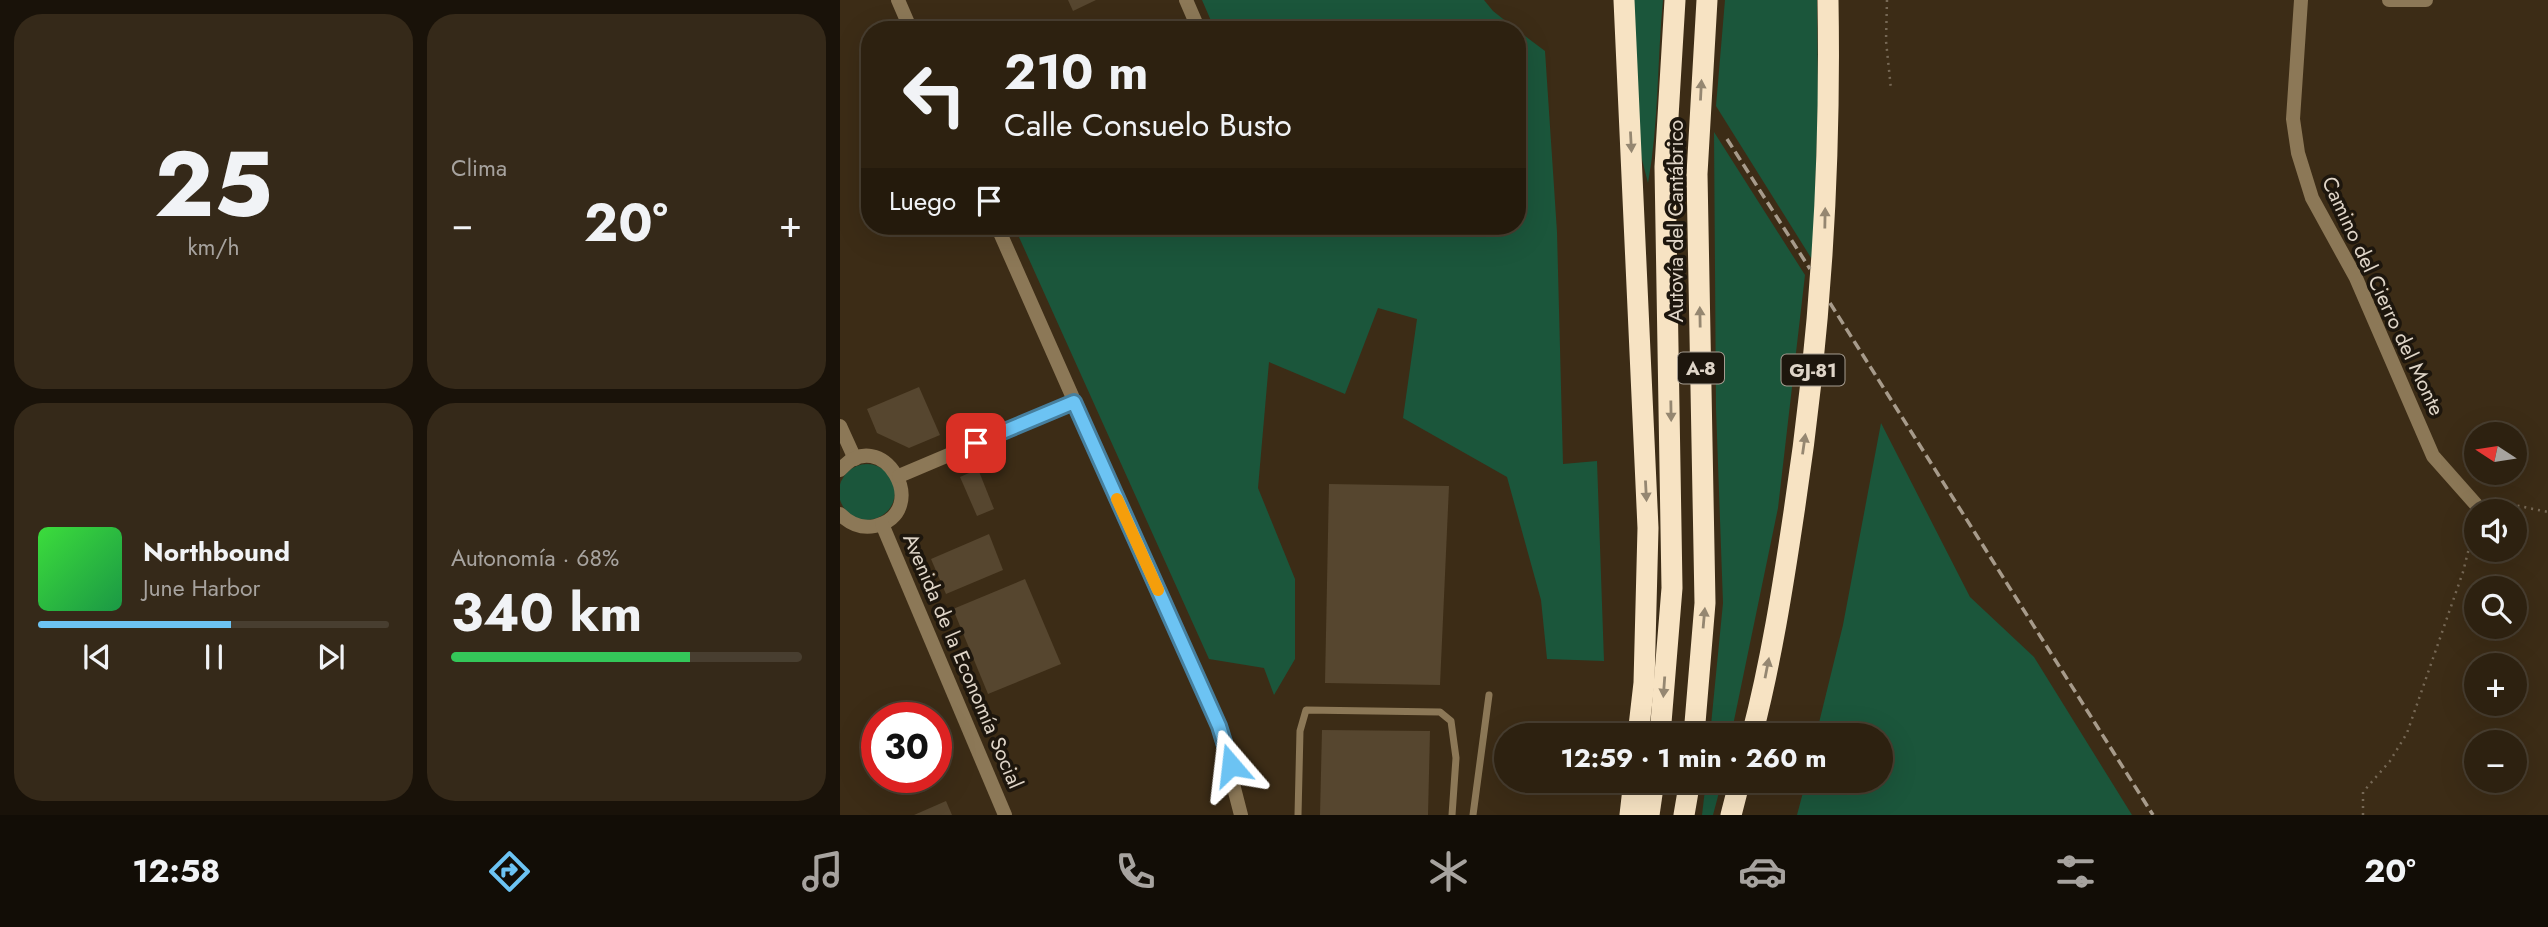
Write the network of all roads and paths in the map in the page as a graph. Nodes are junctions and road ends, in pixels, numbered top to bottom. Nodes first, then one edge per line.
1 (898, 0) edge
2 (1186, 0) edge
3 (1624, 0) edge
4 (1675, 0) edge
5 (1707, 0) edge
6 (1828, 0) edge
7 (1887, 0) edge
8 (2301, 0) edge
9 (2389, 0) edge
10 (2426, 0) edge
11 (907, 21) edge
12 (1195, 21) edge
13 (1891, 89) dead end
14 (1001, 235) edge
15 (1074, 402) junction
16 (840, 426) edge
17 (855, 459) junction
18 (840, 470) edge
19 (898, 476) junction
20 (2467, 499) edge
21 (2527, 507) edge
22 (2548, 512) edge
23 (840, 514) edge
24 (882, 524) junction
25 (2466, 562) edge
26 (1489, 695) dead end
27 (1640, 723) edge
28 (1661, 723) edge
29 (1695, 723) edge
30 (1754, 723) edge
31 (1633, 793) edge
32 (1652, 793) edge
33 (1688, 793) edge
34 (1737, 793) edge
35 (1005, 815) edge
36 (1241, 815) edge
37 (1298, 815) edge
38 (1452, 815) edge
39 (1473, 815) edge
40 (1630, 815) edge
41 (1649, 815) edge
42 (1685, 815) edge
43 (1731, 815) edge
44 (2363, 815) edge

1 - 11 street
2 - 12 street
3 -> 27 highway
4 -> 28 highway, Autovía del Cantábrico / A-8
29 -> 5 highway, Autovía del Cantábrico / A-8
30 -> 6 highway, GJ-81
7 - 13 path
8 - 20 street, Camino del Cierro del Monte
9 - 10 street
14 - 15 street
15 - 19 street
15 - 36 street
16 - 17 street
17 - 18 street
17 - 19 street
19 - 24 street
21 - 22 path
23 - 24 street
24 - 35 street, Avenida de la Economía Social
25 - 44 path
26 - 39 lane
31 - 40 highway
32 - 41 highway
33 - 42 highway
34 - 43 highway
37 - 38 lane

